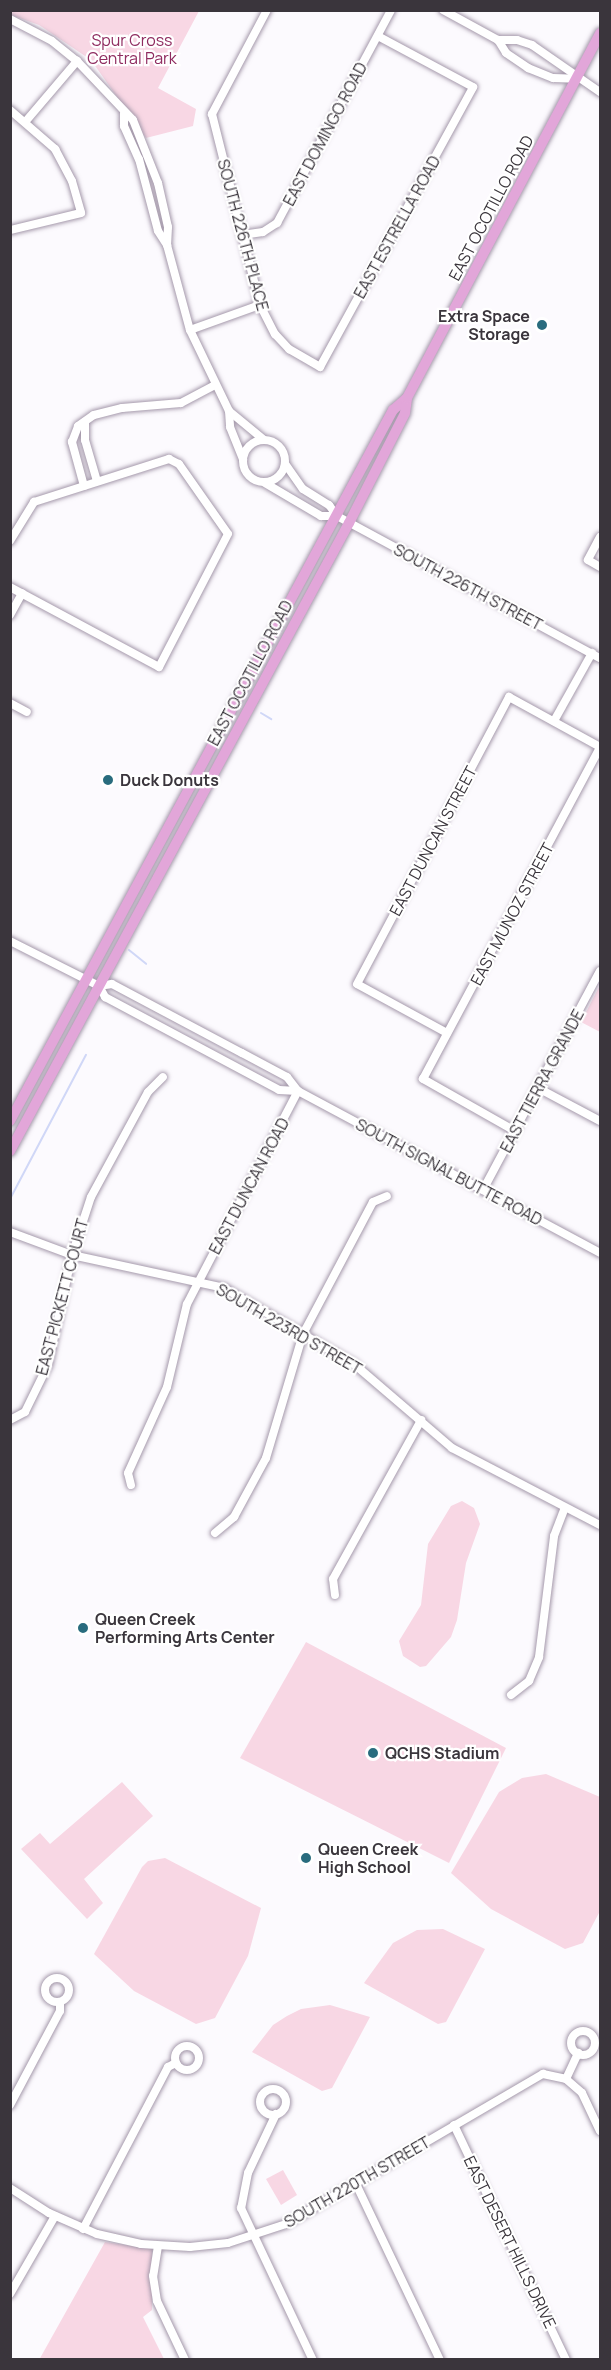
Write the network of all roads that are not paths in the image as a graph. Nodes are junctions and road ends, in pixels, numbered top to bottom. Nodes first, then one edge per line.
1 (267, 10) edge
2 (391, 10) edge
3 (449, 12) edge
4 (10, 19) edge
5 (600, 33) edge
6 (378, 36) junction
7 (498, 40) junction
8 (77, 61) junction
9 (576, 79) junction
10 (600, 92) edge
11 (10, 110) edge
12 (26, 121) junction
13 (10, 230) edge
14 (242, 235) junction
15 (260, 306) junction
16 (190, 330) junction
17 (320, 367) joint
18 (215, 385) junction
19 (407, 398) junction
20 (229, 411) junction
21 (85, 422) junction
22 (264, 440) junction
23 (243, 460) junction
24 (286, 465) junction
25 (97, 481) junction
26 (265, 483) junction
27 (84, 486) junction
28 (336, 516) junction
29 (349, 523) junction
30 (600, 537) edge
31 (10, 541) edge
32 (600, 567) edge
33 (10, 587) edge
34 (22, 593) junction
35 (10, 615) edge
36 (592, 653) junction
37 (600, 658) edge
38 (10, 703) edge
39 (27, 712) dead end
40 (554, 721) junction
41 (600, 748) edge
42 (10, 941) edge
43 (600, 971) edge
44 (86, 980) junction
45 (99, 986) junction
46 (447, 1033) junction
47 (163, 1077) dead end
48 (538, 1088) junction
49 (298, 1091) junction
50 (600, 1120) edge
51 (10, 1121) edge
52 (514, 1131) junction
53 (10, 1151) edge
54 (483, 1190) junction
55 (387, 1196) dead end
56 (10, 1232) edge
57 (600, 1253) edge
58 (72, 1255) junction
59 (199, 1280) junction
60 (303, 1334) junction
61 (10, 1420) edge
62 (421, 1420) junction
63 (131, 1485) dead end
64 (565, 1508) junction
65 (600, 1525) edge
66 (215, 1533) dead end
67 (335, 1596) dead end
68 (511, 1695) dead end
69 (60, 2002) dead end
70 (578, 2053) dead end
71 (176, 2063) dead end
72 (566, 2079) junction
73 (10, 2105) edge
74 (276, 2114) dead end
75 (454, 2125) junction
76 (600, 2131) edge
77 (356, 2184) junction
78 (10, 2188) edge
79 (55, 2216) junction
80 (83, 2229) junction
81 (254, 2236) junction
82 (158, 2246) junction
83 (10, 2294) edge
84 (185, 2360) edge
85 (313, 2360) edge
86 (440, 2360) edge
87 (566, 2360) edge

1 - 14 street, SOUTH 226TH PLACE
2 - 6 street, EAST DOMINGO ROAD
3 - 7 street
4 - 8 street
5 - 9 main road, EAST OCOTILLO ROAD
6 - 14 street, EAST DOMINGO ROAD
6 - 17 street, EAST ESTRELLA ROAD
7 - 9 street
7 - 9 street
8 - 12 street
8 - 16 street
9 - 10 street
9 - 19 main road, EAST OCOTILLO ROAD
11 - 12 street
12 - 13 street
14 - 15 street, SOUTH 226TH PLACE
15 - 16 street
15 - 17 street, SOUTH 226TH PLACE
16 - 18 street
18 - 20 street
18 - 21 street
19 - 28 main road, EAST OCOTILLO ROAD
19 - 29 main road, EAST OCOTILLO ROAD
20 - 22 street
20 - 23 street
21 - 25 street
21 - 27 street
22 - 23 street
22 - 24 street
23 - 26 street
24 - 26 street
24 - 28 street
25 - 27 street
25 - 34 street
26 - 28 street
27 - 31 street
28 - 29 street, SOUTH 226TH STREET
28 - 44 main road, EAST OCOTILLO ROAD
29 - 36 street, SOUTH 226TH STREET
29 - 45 main road, EAST OCOTILLO ROAD
30 - 32 street
33 - 34 street
34 - 35 street
36 - 37 street, SOUTH 226TH STREET
36 - 40 street
38 - 39 street
40 - 41 street
40 - 46 street, EAST DUNCAN STREET
41 - 46 street, EAST MUNOZ STREET
42 - 44 street, SOUTH SIGNAL BUTTE ROAD
43 - 48 street, EAST TIERRA GRANDE
44 - 45 street, SOUTH SIGNAL BUTTE ROAD
44 - 51 main road, EAST OCOTILLO ROAD
45 - 49 street, SOUTH SIGNAL BUTTE ROAD
45 - 49 street, SOUTH SIGNAL BUTTE ROAD
45 - 53 main road, EAST OCOTILLO ROAD
46 - 52 street, EAST MUNOZ STREET
47 - 58 street, EAST PICKETT COURT
48 - 50 street
48 - 52 street, EAST TIERRA GRANDE
49 - 54 street, SOUTH SIGNAL BUTTE ROAD
49 - 59 street, EAST DUNCAN ROAD
52 - 54 street, EAST TIERRA GRANDE
54 - 57 street, SOUTH SIGNAL BUTTE ROAD
55 - 60 street
56 - 58 street, SOUTH 223RD STREET
58 - 59 street, SOUTH 223RD STREET
58 - 61 street, EAST PICKETT COURT
59 - 60 street, SOUTH 223RD STREET
59 - 63 street, EAST DUNCAN ROAD
60 - 62 street, SOUTH 223RD STREET
60 - 66 street
62 - 64 street, SOUTH 223RD STREET
62 - 67 street
64 - 65 street, SOUTH 223RD STREET
64 - 68 street
69 - 73 street
70 - 72 street
71 - 80 street
72 - 75 street, SOUTH 220TH STREET
72 - 76 street
74 - 81 street
75 - 77 street, SOUTH 220TH STREET
75 - 87 street, EAST DESERT HILLS DRIVE
77 - 81 street, SOUTH 220TH STREET
77 - 86 street
78 - 79 street, SOUTH 220TH STREET
79 - 80 street, SOUTH 220TH STREET
79 - 83 street
80 - 82 street, SOUTH 220TH STREET
81 - 82 street, SOUTH 220TH STREET
81 - 85 street
82 - 84 street

